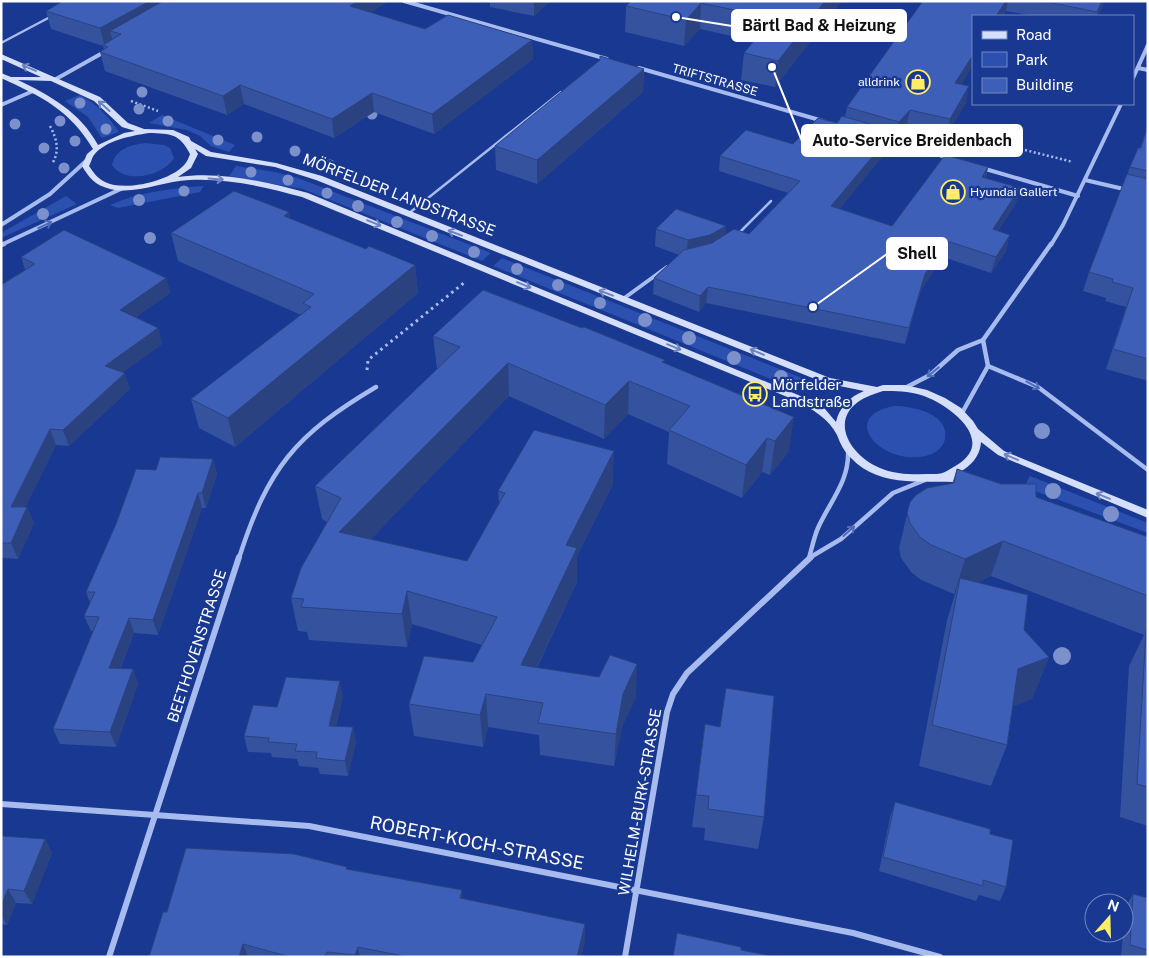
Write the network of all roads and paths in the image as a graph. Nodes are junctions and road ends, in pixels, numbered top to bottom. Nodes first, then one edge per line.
1 (404, 1) edge
2 (53, 15) edge
3 (1, 43) edge
4 (1148, 45) edge
5 (109, 50) edge
6 (1, 56) edge
7 (604, 58) junction
8 (613, 61) edge
9 (596, 64) edge
10 (630, 66) edge
11 (1138, 68) junction
12 (1148, 70) edge
13 (4, 76) edge
14 (1134, 76) edge
15 (56, 79) junction
16 (566, 88) edge
17 (33, 91) junction
18 (130, 101) dead end
19 (1, 105) edge
20 (1121, 105) edge
21 (164, 113) dead end
22 (46, 119) dead end
23 (833, 124) edge
24 (145, 131) junction
25 (880, 138) edge
26 (189, 142) junction
27 (96, 148) junction
28 (1025, 150) dead end
29 (955, 160) edge
30 (87, 161) junction
31 (974, 165) edge
32 (50, 166) dead end
33 (1092, 167) junction
34 (168, 180) junction
35 (1086, 180) junction
36 (124, 188) junction
37 (1130, 190) edge
38 (1078, 196) junction
39 (771, 201) dead end
40 (407, 214) junction
41 (1, 225) edge
42 (730, 242) edge
43 (1, 245) edge
44 (672, 266) edge
45 (466, 281) dead end
46 (623, 299) junction
47 (983, 340) junction
48 (988, 366) junction
49 (376, 387) joint
50 (904, 388) junction
51 (877, 390) junction
52 (962, 413) junction
53 (839, 430) junction
54 (975, 432) junction
55 (848, 449) junction
56 (1148, 470) edge
57 (946, 476) junction
58 (926, 480) junction
59 (978, 480) edge
60 (1148, 514) edge
61 (809, 558) junction
62 (1, 804) edge
63 (156, 816) junction
64 (637, 891) junction
65 (109, 957) edge
66 (625, 957) edge
67 (940, 957) edge

1 - 7 street
2 - 3 lane
4 - 11 street
5 - 15 street
15 -> 6 main road, MÖRFELDER LANDSTRASSE
7 - 8 street
7 - 9 lane
10 - 23 street, TRIFTSTRASSE
11 - 12 street
11 - 14 street
13 - 15 main road, MÖRFELDER LANDSTRASSE
13 - 17 main road, MÖRFELDER LANDSTRASSE
24 -> 15 main road, MÖRFELDER LANDSTRASSE
16 - 40 lane
17 - 19 street
17 - 27 main road, MÖRFELDER LANDSTRASSE
18 - 21 path
20 - 33 street
22 - 32 path
24 - 26 main road, MÖRFELDER LANDSTRASSE
24 - 27 main road, MÖRFELDER LANDSTRASSE
25 - 29 street
26 - 34 main road
26 - 40 main road, MÖRFELDER LANDSTRASSE
27 - 30 main road, MÖRFELDER LANDSTRASSE
28 - 33 path
30 - 36 main road
30 - 41 street
31 - 38 street
33 - 35 street
34 - 36 main road
34 -> 53 main road
35 - 37 street
35 - 38 street
43 -> 36 street
38 - 47 street
39 - 42 lane
46 -> 40 main road, MÖRFELDER LANDSTRASSE
44 - 46 lane
45 - 49 path
51 -> 46 main road, MÖRFELDER LANDSTRASSE
47 - 48 street
47 -> 50 street
48 - 52 street
48 -> 56 street
49 - 63 street, BEETHOVENSTRASSE
50 - 51 main road, MÖRFELDER LANDSTRASSE
50 - 52 main road, MÖRFELDER LANDSTRASSE
51 - 53 main road, MÖRFELDER LANDSTRASSE
52 - 54 main road, MÖRFELDER LANDSTRASSE
53 - 55 main road
54 - 57 main road
60 -> 54 main road, MÖRFELDER LANDSTRASSE
55 - 58 main road
55 - 61 street, WILHELM-BURK-STRASSE
57 - 58 main road
57 - 59 main road
61 -> 58 street, WILHELM-BURK-STRASSE
61 - 64 street, WILHELM-BURK-STRASSE
62 - 63 street, ROBERT-KOCH-STRASSE
63 - 64 street, ROBERT-KOCH-STRASSE
63 - 65 street, BEETHOVENSTRASSE
64 - 66 street, WILHELM-BURK-STRASSE
64 - 67 street, ROBERT-KOCH-STRASSE

